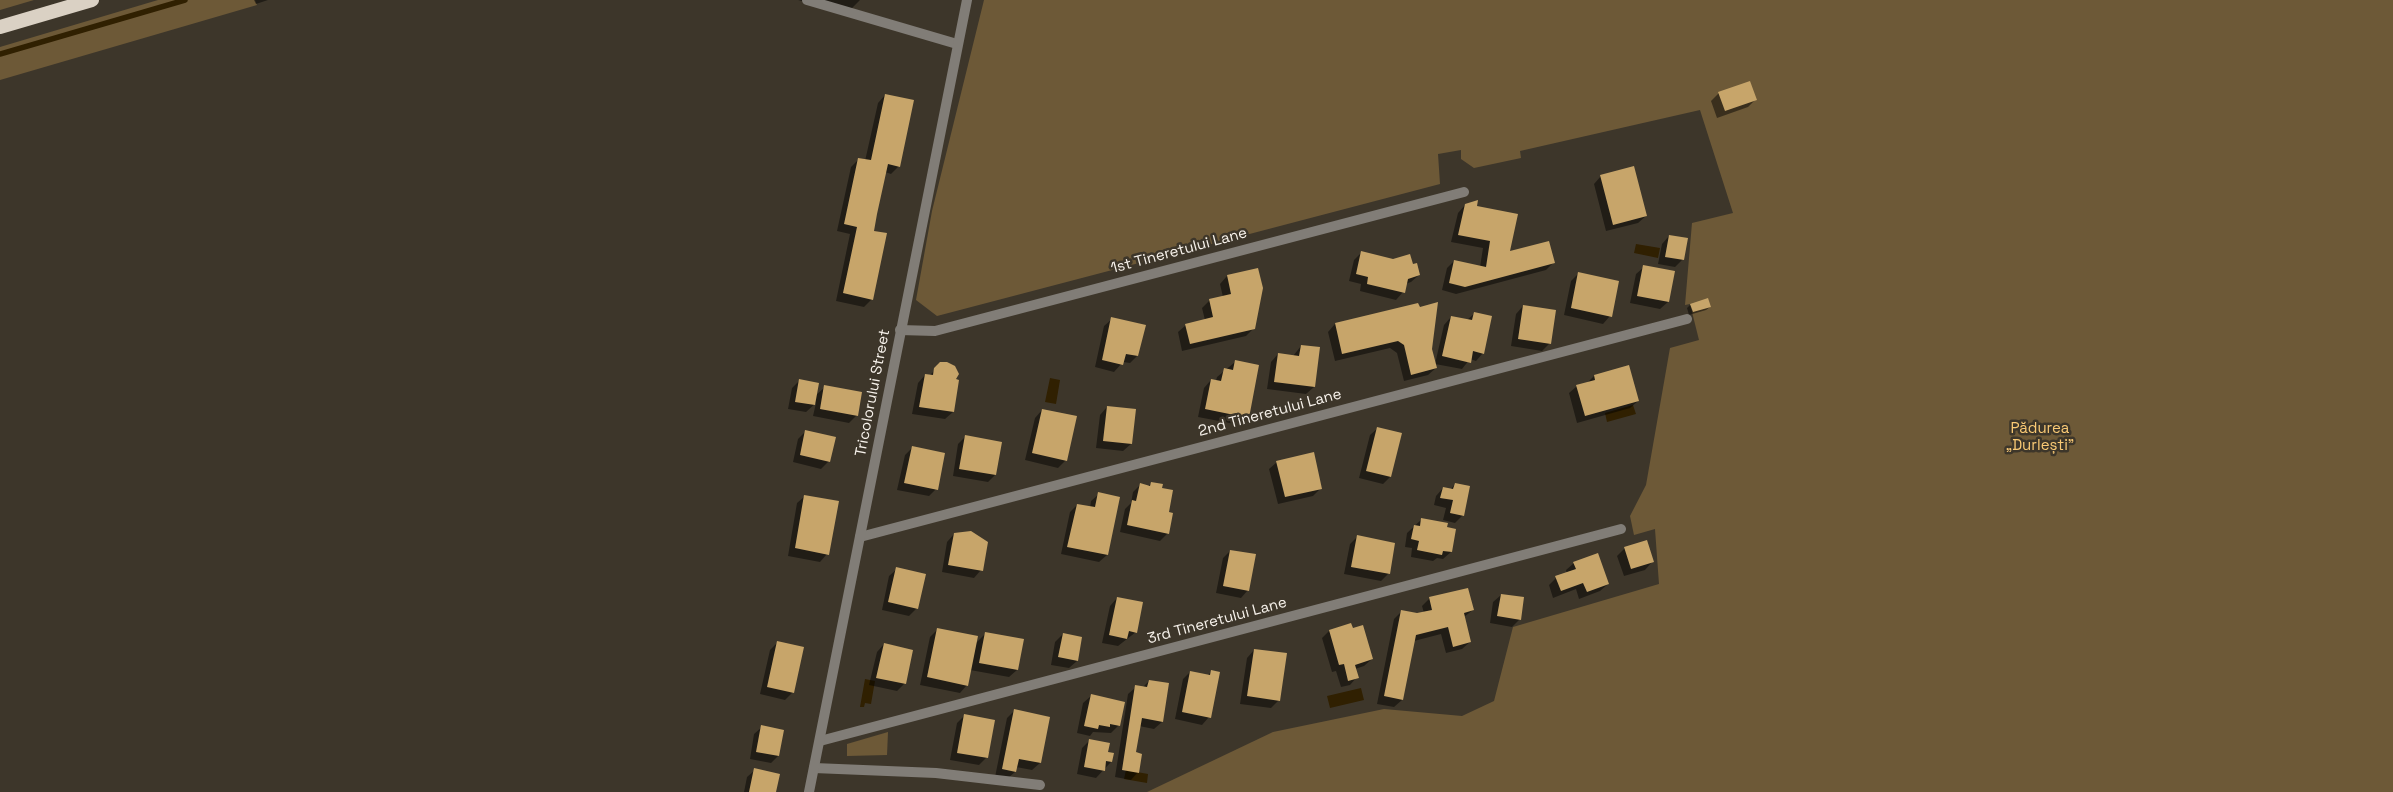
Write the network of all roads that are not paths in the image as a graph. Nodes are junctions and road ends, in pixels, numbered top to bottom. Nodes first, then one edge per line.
1 (92, 0) edge
2 (807, 0) edge
3 (967, 0) edge
4 (0, 26) edge
5 (957, 44) junction
6 (1464, 192) dead end
7 (1687, 319) dead end
8 (900, 330) junction
9 (1621, 529) dead end
10 (860, 536) junction
11 (820, 741) junction
12 (814, 768) junction
13 (1040, 785) dead end
14 (809, 792) edge

1 - 4 highway
2 - 5 street
3 - 5 street, Tricolorului Street
5 - 8 street, Tricolorului Street
6 - 8 street, 1st Tineretului Lane
7 - 10 street, 2nd Tineretului Lane
8 - 10 street, Tricolorului Street
9 - 11 street, 3rd Tineretului Lane
10 - 11 street, Tricolorului Street
11 - 12 street, Tricolorului Street
12 - 13 street
12 - 14 street, Tricolorului Street

